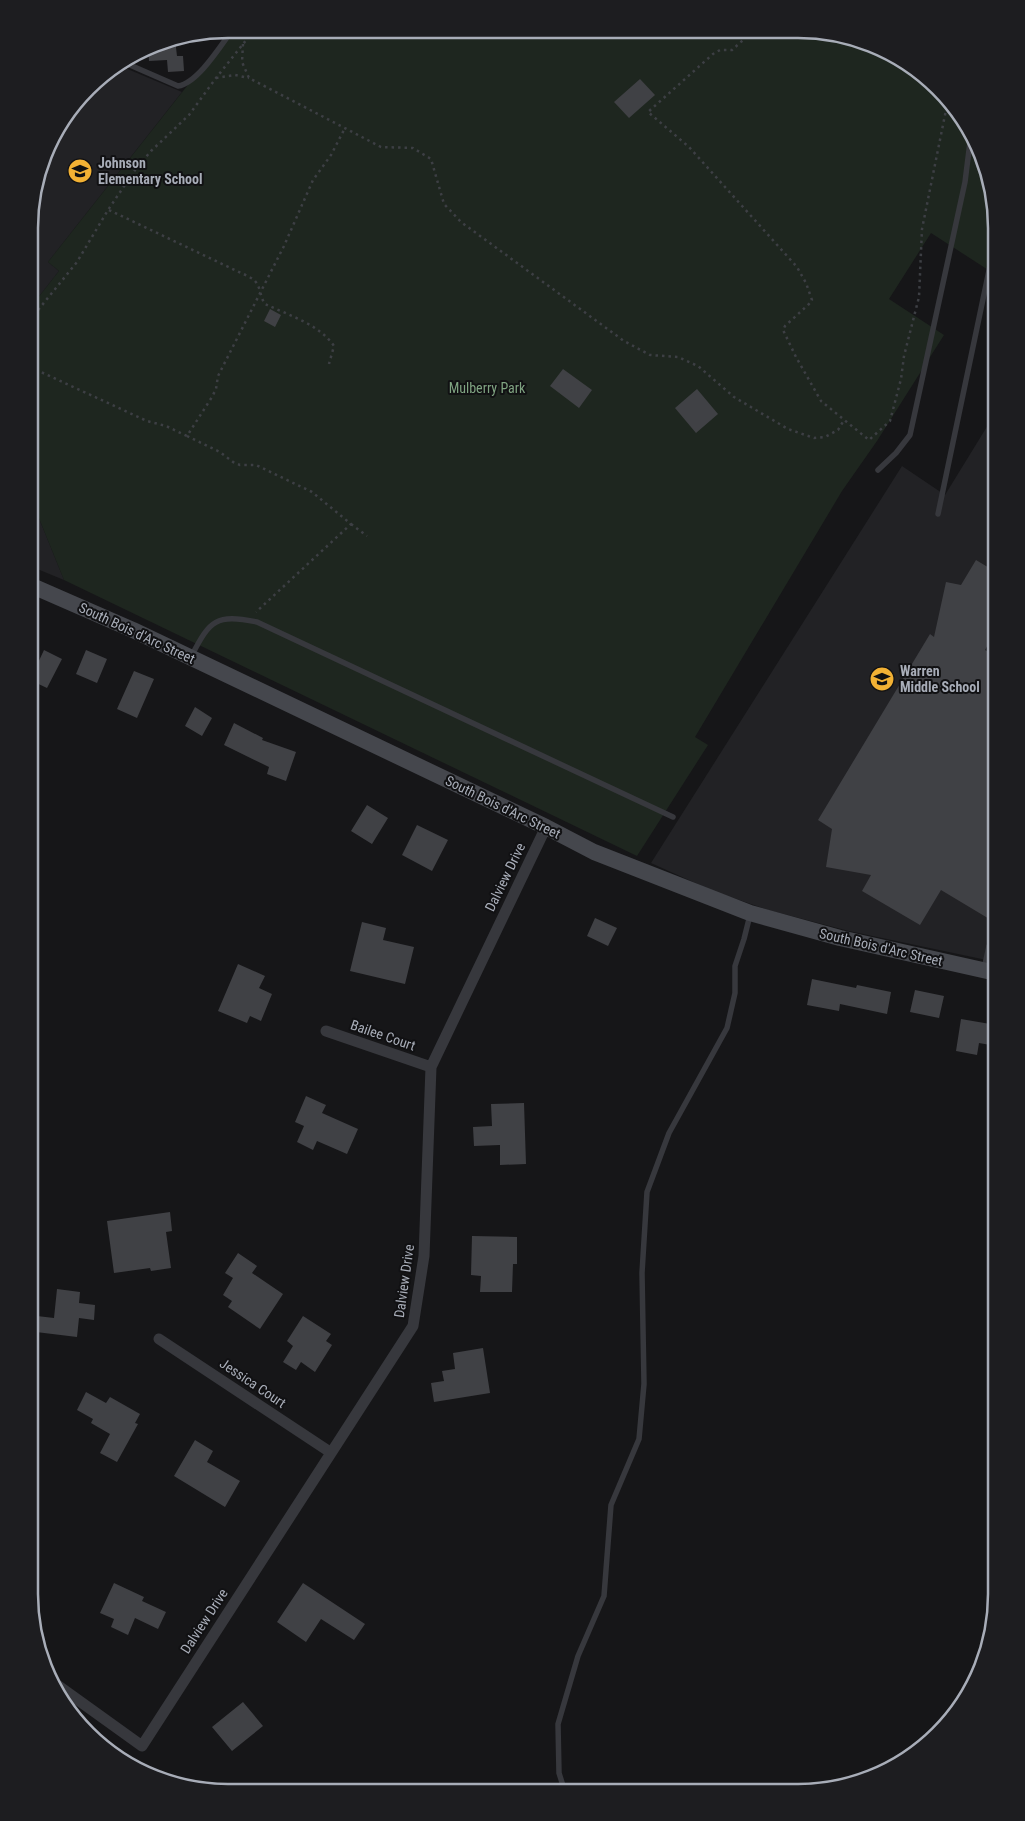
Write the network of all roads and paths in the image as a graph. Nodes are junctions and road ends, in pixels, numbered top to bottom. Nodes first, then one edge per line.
1 (226, 38) edge
2 (248, 38) edge
3 (745, 38) edge
4 (243, 44) junction
5 (129, 65) edge
6 (216, 78) junction
7 (249, 78) junction
8 (946, 109) edge
9 (345, 128) junction
10 (969, 146) edge
11 (108, 210) junction
12 (988, 275) edge
13 (260, 291) junction
14 (38, 310) edge
15 (329, 364) dead end
16 (38, 371) edge
17 (844, 420) junction
18 (187, 436) junction
19 (878, 470) dead end
20 (938, 514) dead end
21 (351, 524) junction
22 (366, 536) dead end
23 (38, 588) edge
24 (250, 621) junction
25 (191, 657) junction
26 (673, 817) dead end
27 (546, 827) junction
28 (750, 913) junction
29 (988, 971) edge
30 (326, 1032) dead end
31 (431, 1067) junction
32 (159, 1339) dead end
33 (330, 1452) junction
34 (65, 1691) edge
35 (562, 1784) edge

1 - 5 lane
2 - 4 path
3 - 17 path
4 - 6 path
4 - 7 path
6 - 7 path
6 - 11 path
7 - 9 path
8 - 17 path
9 - 13 path
9 - 17 path
10 - 19 lane
11 - 13 path
11 - 14 path
12 - 20 lane
13 - 15 path
13 - 18 path
16 - 18 path
18 - 21 path
21 - 22 path
21 - 24 path
23 - 25 main road, South Bois d'Arc Street
24 - 25 lane
24 - 26 lane
25 - 27 main road, South Bois d'Arc Street
27 - 28 main road, South Bois d'Arc Street
27 - 31 street, Dalview Drive
28 - 29 main road, South Bois d'Arc Street
28 - 35 lane
30 - 31 street, Bailee Court
31 - 33 street, Dalview Drive
32 - 33 street, Jessica Court
33 - 34 street, Dalview Drive

